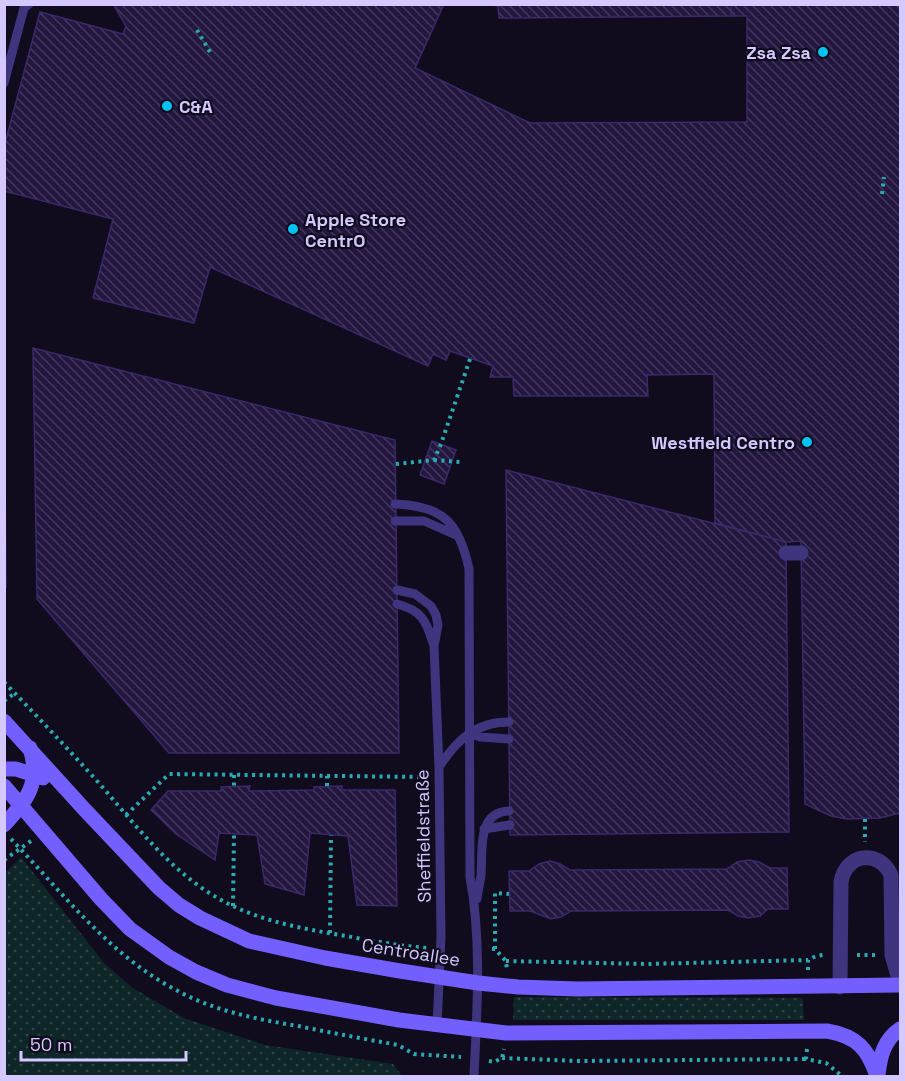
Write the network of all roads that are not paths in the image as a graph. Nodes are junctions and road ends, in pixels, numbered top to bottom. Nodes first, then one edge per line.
1 (29, 4) edge
2 (4, 83) edge
3 (395, 504) dead end
4 (395, 521) dead end
5 (458, 536) junction
6 (397, 590) dead end
7 (397, 604) dead end
8 (434, 646) junction
9 (4, 721) edge
10 (509, 722) dead end
11 (469, 733) junction
12 (509, 739) dead end
13 (30, 748) junction
14 (4, 769) edge
15 (439, 772) junction
16 (34, 774) junction
17 (4, 786) edge
18 (67, 790) junction
19 (22, 806) junction
20 (509, 811) dead end
21 (4, 825) edge
22 (510, 825) dead end
23 (484, 829) junction
24 (476, 907) junction
25 (439, 977) junction
26 (478, 983) junction
27 (900, 984) edge
28 (840, 987) junction
29 (437, 1026) junction
30 (900, 1029) edge
31 (476, 1031) junction
32 (474, 1077) edge
33 (878, 1077) edge

1 - 2 lane
3 - 5 lane
4 - 5 lane
5 - 11 lane
6 - 8 lane, Sheffieldstraße
7 - 8 lane, Sheffieldstraße
8 - 15 lane, Sheffieldstraße
9 - 13 street, Centroallee
10 - 11 lane
11 - 12 lane
11 - 15 lane
11 - 24 lane
13 - 16 street
13 - 18 street, Centroallee
14 - 16 street
15 - 25 lane, Sheffieldstraße
16 - 18 street
16 - 19 street
17 - 19 street
18 - 25 street, Centroallee
19 - 21 street
19 - 29 street
20 - 23 lane
22 - 23 lane
23 - 24 lane
24 - 26 lane
25 - 26 street, Centroallee
25 - 29 lane, Sheffieldstraße
26 - 28 street, Centroallee
26 - 31 lane
27 - 28 street, Centroallee
27 - 28 street
29 - 31 street
30 - 33 street
31 - 32 lane
31 - 33 street

